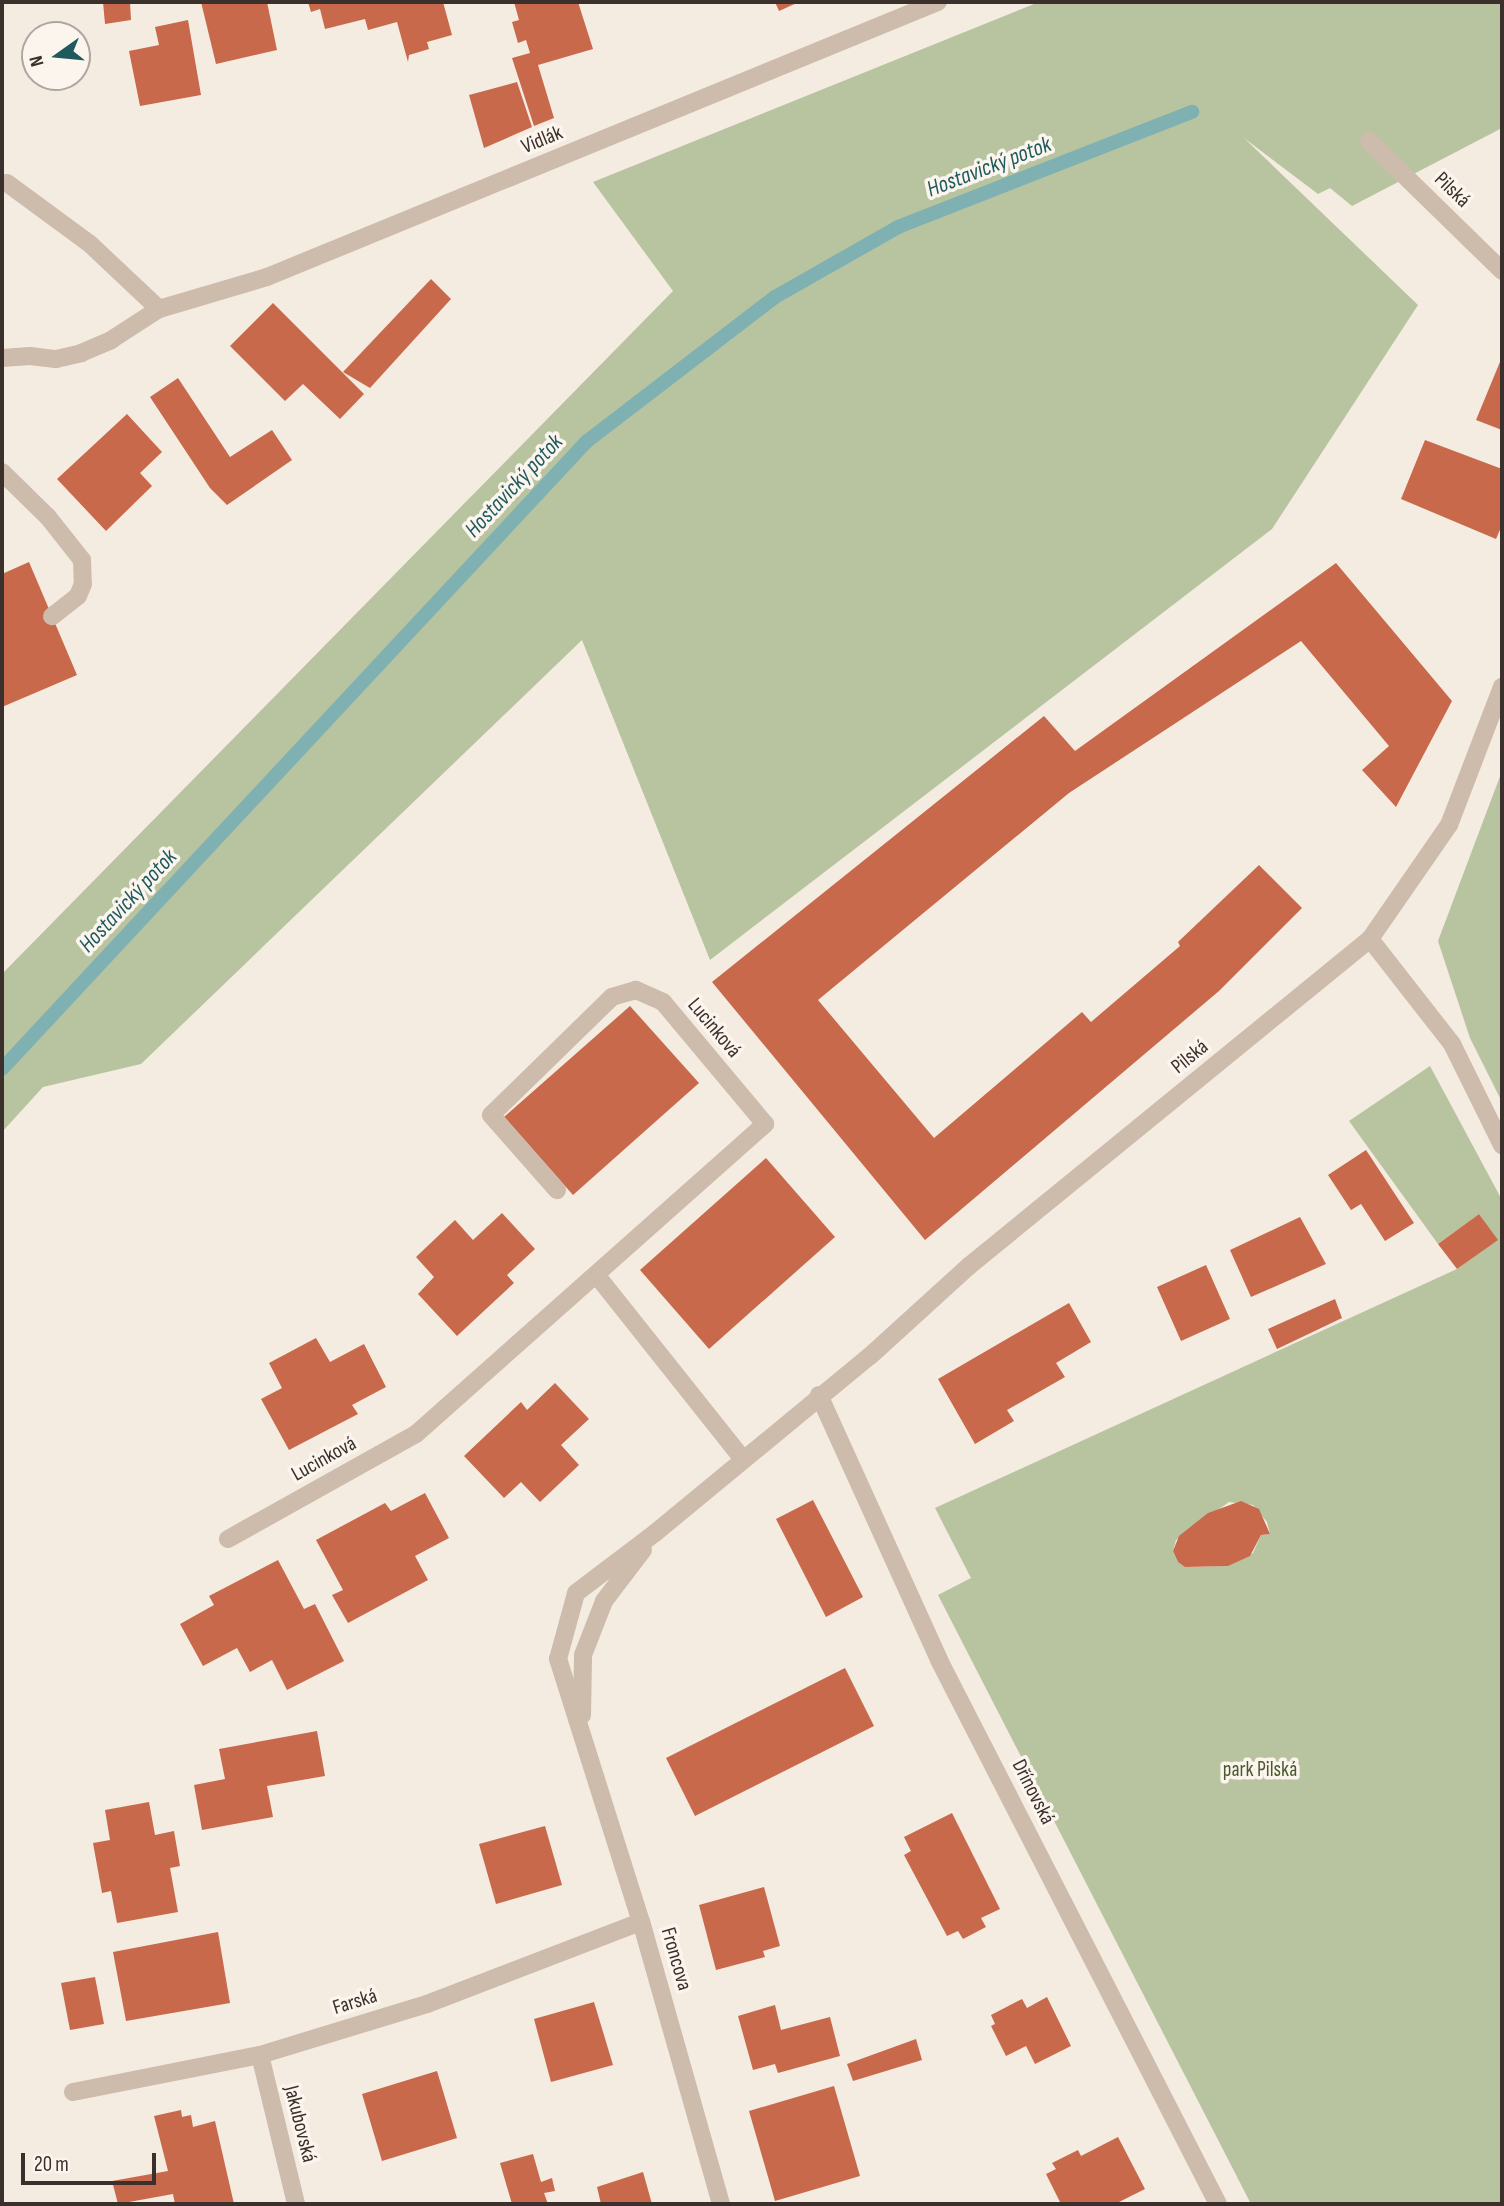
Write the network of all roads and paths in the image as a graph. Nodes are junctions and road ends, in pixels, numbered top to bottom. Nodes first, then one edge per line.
1 (938, 2) edge
2 (1370, 141) dead end
3 (7, 183) dead end
4 (1502, 271) edge
5 (159, 309) junction
6 (2, 358) edge
7 (2, 472) edge
8 (52, 616) dead end
9 (1502, 687) edge
10 (1370, 939) junction
11 (1502, 1145) edge
12 (557, 1190) dead end
13 (598, 1277) junction
14 (819, 1395) junction
15 (743, 1459) junction
16 (655, 1533) junction
17 (228, 1539) dead end
18 (582, 1728) junction
19 (641, 1922) junction
20 (260, 2055) junction
21 (72, 2091) dead end
22 (296, 2204) edge
23 (721, 2204) edge
24 (1218, 2204) edge

1 - 5 street, Vidlák
2 - 4 street, Pilská
3 - 5 street
5 - 6 street, Vidlák
7 - 8 street
9 - 10 street, Pilská
10 - 11 street
10 - 14 street, Pilská
12 - 13 street, Lucinková
13 - 15 street
13 - 17 street, Lucinková
14 - 15 street, Froncova
14 - 24 street, Dřínovská
15 - 16 street, Froncova
16 - 18 street, Froncova
16 - 18 street, Froncova
18 - 19 street, Froncova
19 - 20 street, Farská
19 - 23 street, Froncova
20 - 21 street, Farská
20 - 22 street, Jakubovská

